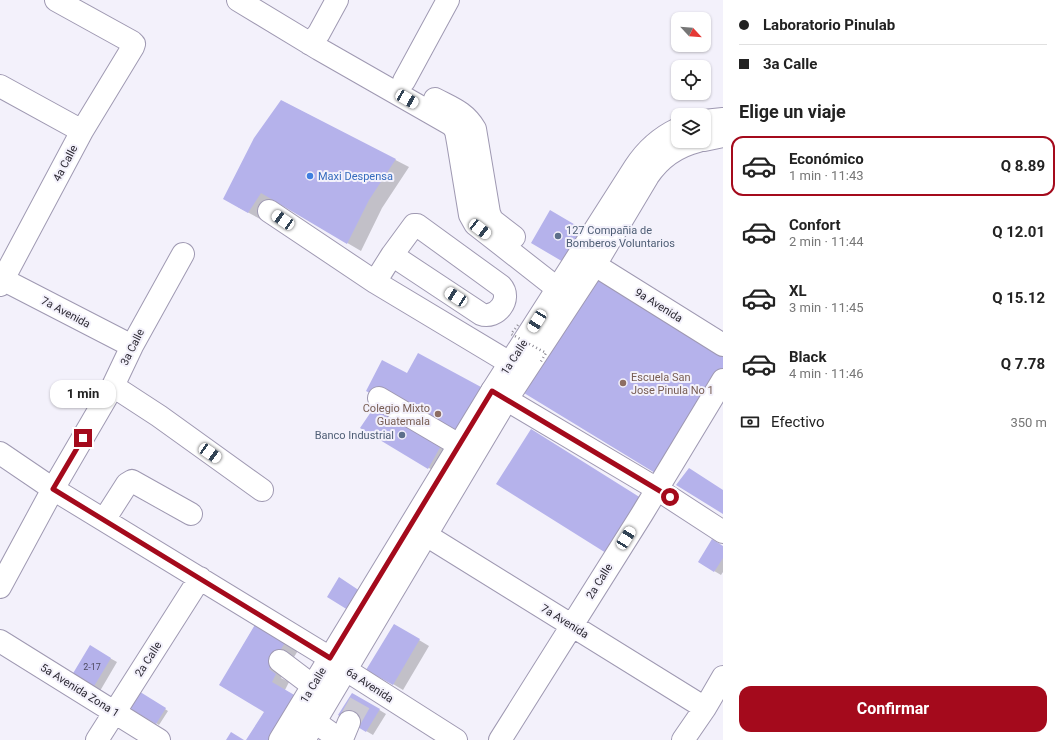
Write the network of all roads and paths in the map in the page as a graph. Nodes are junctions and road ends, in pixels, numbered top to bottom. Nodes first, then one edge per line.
1 (56, 0) edge
2 (238, 0) edge
3 (268, 0) edge
4 (337, 0) edge
5 (448, 0) edge
6 (314, 38) junction
7 (404, 81) junction
8 (0, 86) edge
9 (723, 119) edge
10 (711, 121) edge
11 (82, 131) junction
12 (671, 133) edge
13 (723, 136) edge
14 (711, 139) edge
15 (682, 148) edge
16 (633, 186) junction
17 (270, 211) dead end
18 (183, 254) dead end
19 (392, 255) junction
20 (595, 265) junction
21 (1, 281) edge
22 (375, 282) junction
23 (561, 283) junction
24 (518, 325) dead end
25 (723, 345) edge
26 (132, 346) junction
27 (510, 363) junction
28 (540, 363) dead end
29 (723, 380) edge
30 (112, 386) junction
31 (500, 395) junction
32 (379, 398) dead end
33 (467, 450) junction
34 (0, 453) edge
35 (53, 489) junction
36 (657, 489) junction
37 (262, 490) dead end
38 (192, 514) dead end
39 (104, 520) junction
40 (723, 532) edge
41 (426, 535) junction
42 (200, 578) junction
43 (0, 587) edge
44 (572, 625) junction
45 (0, 641) edge
46 (280, 660) dead end
47 (339, 670) junction
48 (723, 677) edge
49 (313, 686) junction
50 (362, 699) dead end
51 (705, 708) junction
52 (114, 712) junction
53 (349, 722) tunnel mouth
54 (310, 731) edge
55 (97, 740) edge
56 (159, 740) edge
57 (280, 740) edge
58 (456, 740) edge
59 (500, 740) edge
60 (683, 740) edge

1 - 11 street, 4a Calle
2 - 6 street
3 - 6 street
4 - 6 street
5 - 7 street
6 - 7 street
6 - 23 street
7 - 23 street
8 - 11 street
9 - 10 street
11 - 21 street, 4a Calle
12 - 16 street
13 - 14 street
15 - 16 street
16 - 20 street, 1a Calle
16 - 23 street, 1a Calle
17 - 22 street
18 - 26 street, 3a Calle
19 - 19 street
19 - 22 street
20 - 25 street, 9a Avenida
20 - 31 street, 1a Calle
21 - 26 street, 7a Avenida
22 - 27 street
23 - 27 street, 1a Calle
24 - 28 path, bridge
26 - 30 street, 3a Calle
27 - 31 street, 1a Calle
29 - 36 street, 2a Calle
30 - 35 street, 3a Calle
30 - 37 street
31 - 33 street, 1a Calle
31 - 36 street
32 - 33 street
33 - 41 street, 1a Calle
33 - 47 street, 1a Calle
34 - 35 street, 6a Avenida
35 - 39 street, 6a Avenida
35 - 43 street, 3a Calle
36 - 40 street
36 - 44 street, 2a Calle
38 - 39 street
39 - 42 street, 6a Avenida
41 - 44 street, 7a Avenida
41 - 47 street, 1a Calle
42 - 47 street, 6a Avenida
42 - 52 street, 2a Calle
44 - 51 street, 7a Avenida
44 - 59 street, 2a Calle
45 - 52 street, 5a Avenida Zona 1
46 - 49 street
47 - 49 street, 1a Calle
47 - 50 street
47 - 54 street, 1a Calle
47 - 58 street, 6a Avenida
48 - 51 street
49 - 57 street, 1a Calle
51 - 60 street
52 - 55 street, 2a Calle
52 - 56 street, 5a Avenida Zona 1
53 - 54 street

